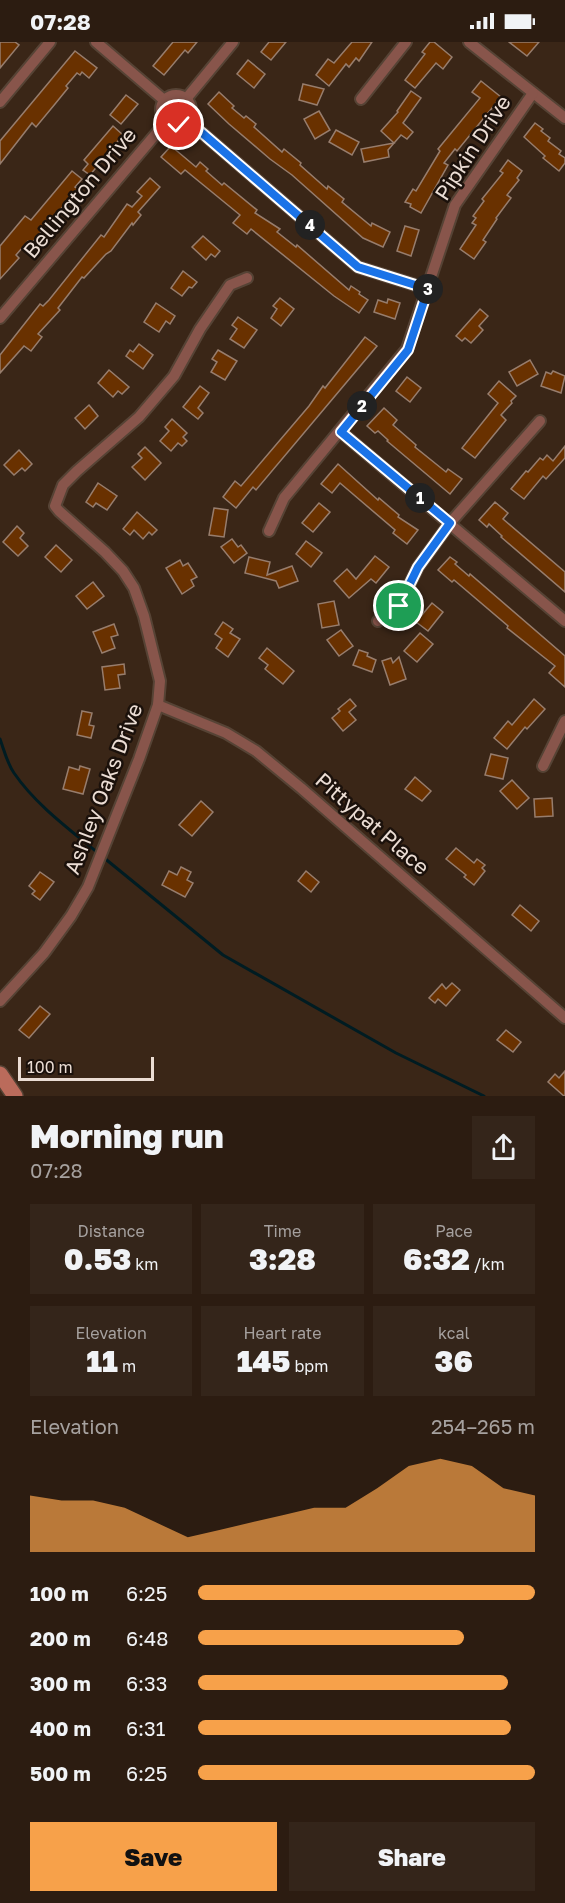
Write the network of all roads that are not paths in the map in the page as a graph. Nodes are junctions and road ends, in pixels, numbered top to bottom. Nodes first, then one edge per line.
1 (50, 42) edge
2 (96, 42) edge
3 (233, 42) edge
4 (406, 42) edge
5 (469, 42) edge
6 (533, 93) junction
7 (186, 99) junction
8 (361, 99) dead end
9 (164, 100) junction
10 (0, 102) edge
11 (565, 117) edge
12 (187, 120) junction
13 (166, 122) junction
14 (247, 278) dead end
15 (428, 289) junction
16 (0, 318) edge
17 (540, 422) dead end
18 (341, 432) junction
19 (450, 523) junction
20 (269, 531) dead end
21 (378, 621) dead end
22 (565, 621) edge
23 (158, 705) junction
24 (565, 721) edge
25 (543, 766) dead end
26 (0, 1001) edge
27 (565, 1018) edge
28 (0, 1074) edge
29 (15, 1096) edge

1 - 10 street
2 - 9 street
3 - 7 street
4 - 8 street
5 - 6 street
6 - 11 street
6 - 15 street, Pipkin Drive
7 - 9 street
7 - 12 street
9 - 13 street
12 - 13 street
12 - 15 street
13 - 16 street, Bellington Drive
14 - 23 street, Ashley Oaks Drive
15 - 18 street, Pipkin Drive
17 - 19 street
18 - 19 street
18 - 20 street, Pipkin Drive
19 - 21 street
19 - 22 street
23 - 26 street, Ashley Oaks Drive
23 - 27 street, Pittypat Place
24 - 25 street
28 - 29 main road

